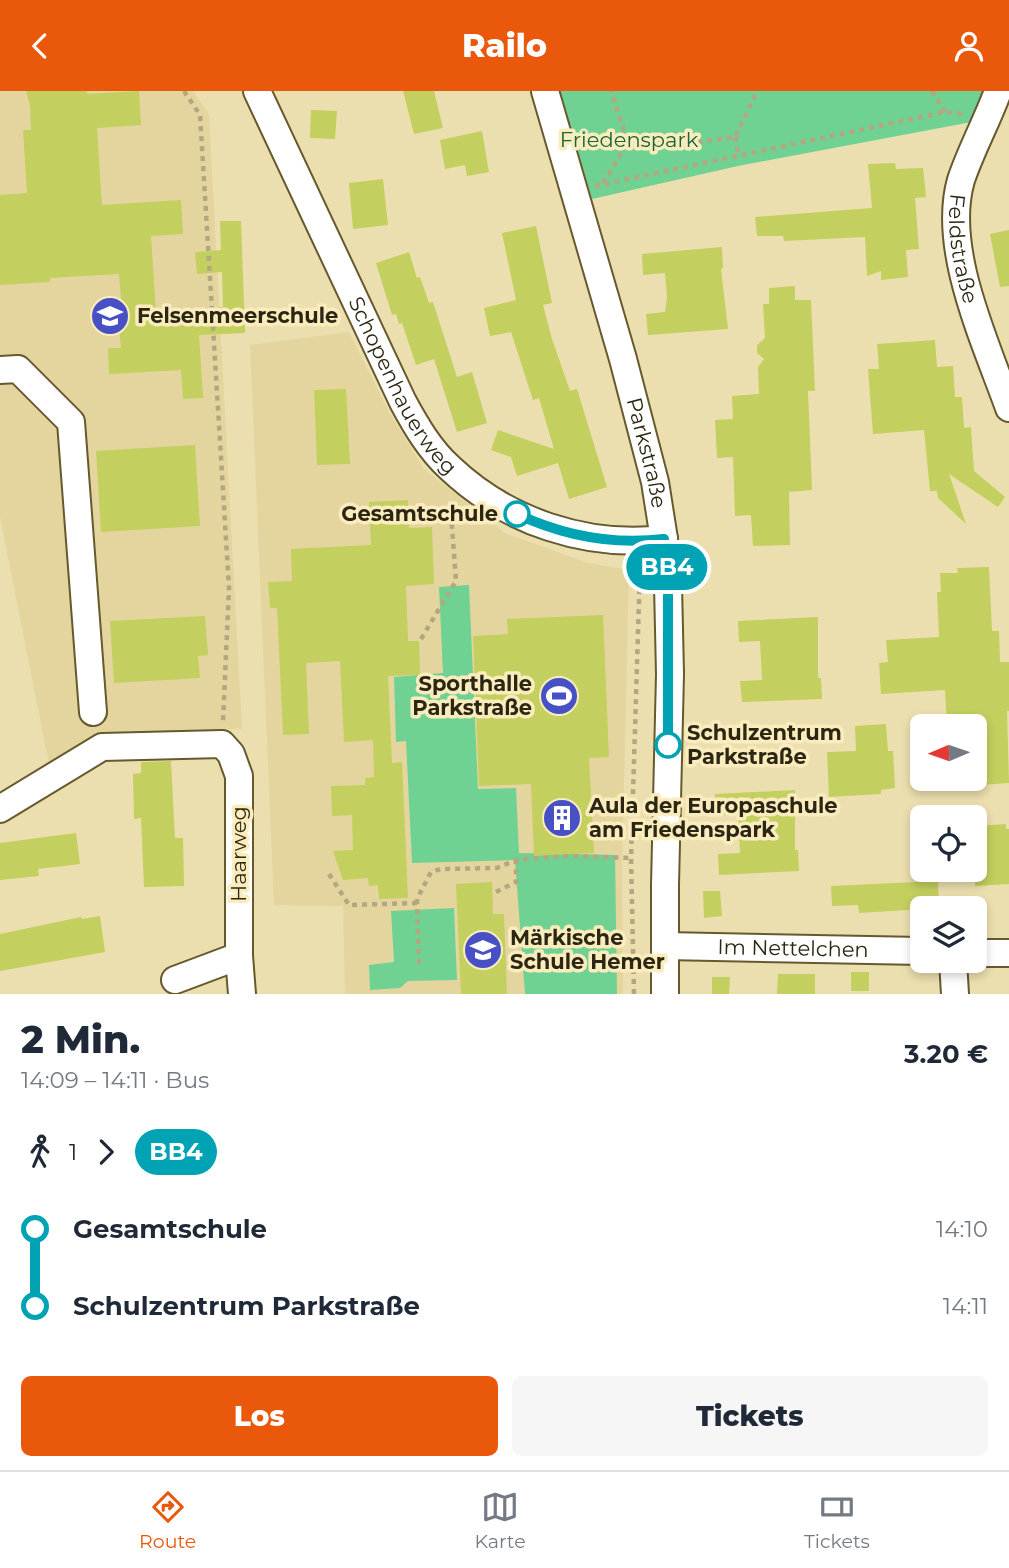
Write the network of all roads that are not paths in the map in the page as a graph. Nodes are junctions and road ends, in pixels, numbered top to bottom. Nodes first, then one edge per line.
1 (257, 91) edge
2 (545, 91) edge
3 (998, 91) edge
4 (999, 115) edge
5 (0, 370) edge
6 (1009, 408) edge
7 (653, 541) junction
8 (93, 712) dead end
9 (0, 809) edge
10 (665, 946) junction
11 (910, 951) edge
12 (987, 953) edge
13 (1009, 953) edge
14 (239, 956) junction
15 (954, 973) edge
16 (175, 980) dead end
17 (242, 994) edge
18 (665, 994) edge
19 (955, 994) edge

1 - 7 street, Schopenhauerweg
2 - 7 street, Parkstraße
3 - 4 street, Feldstraße
4 - 6 street, Feldstraße
5 - 8 street
7 - 10 street, Parkstraße
9 - 14 street, Haarweg
10 - 11 street, Im Nettelchen
10 - 18 street, Parkstraße
12 - 13 street
14 - 16 street
14 - 17 street, Haarweg
15 - 19 street

